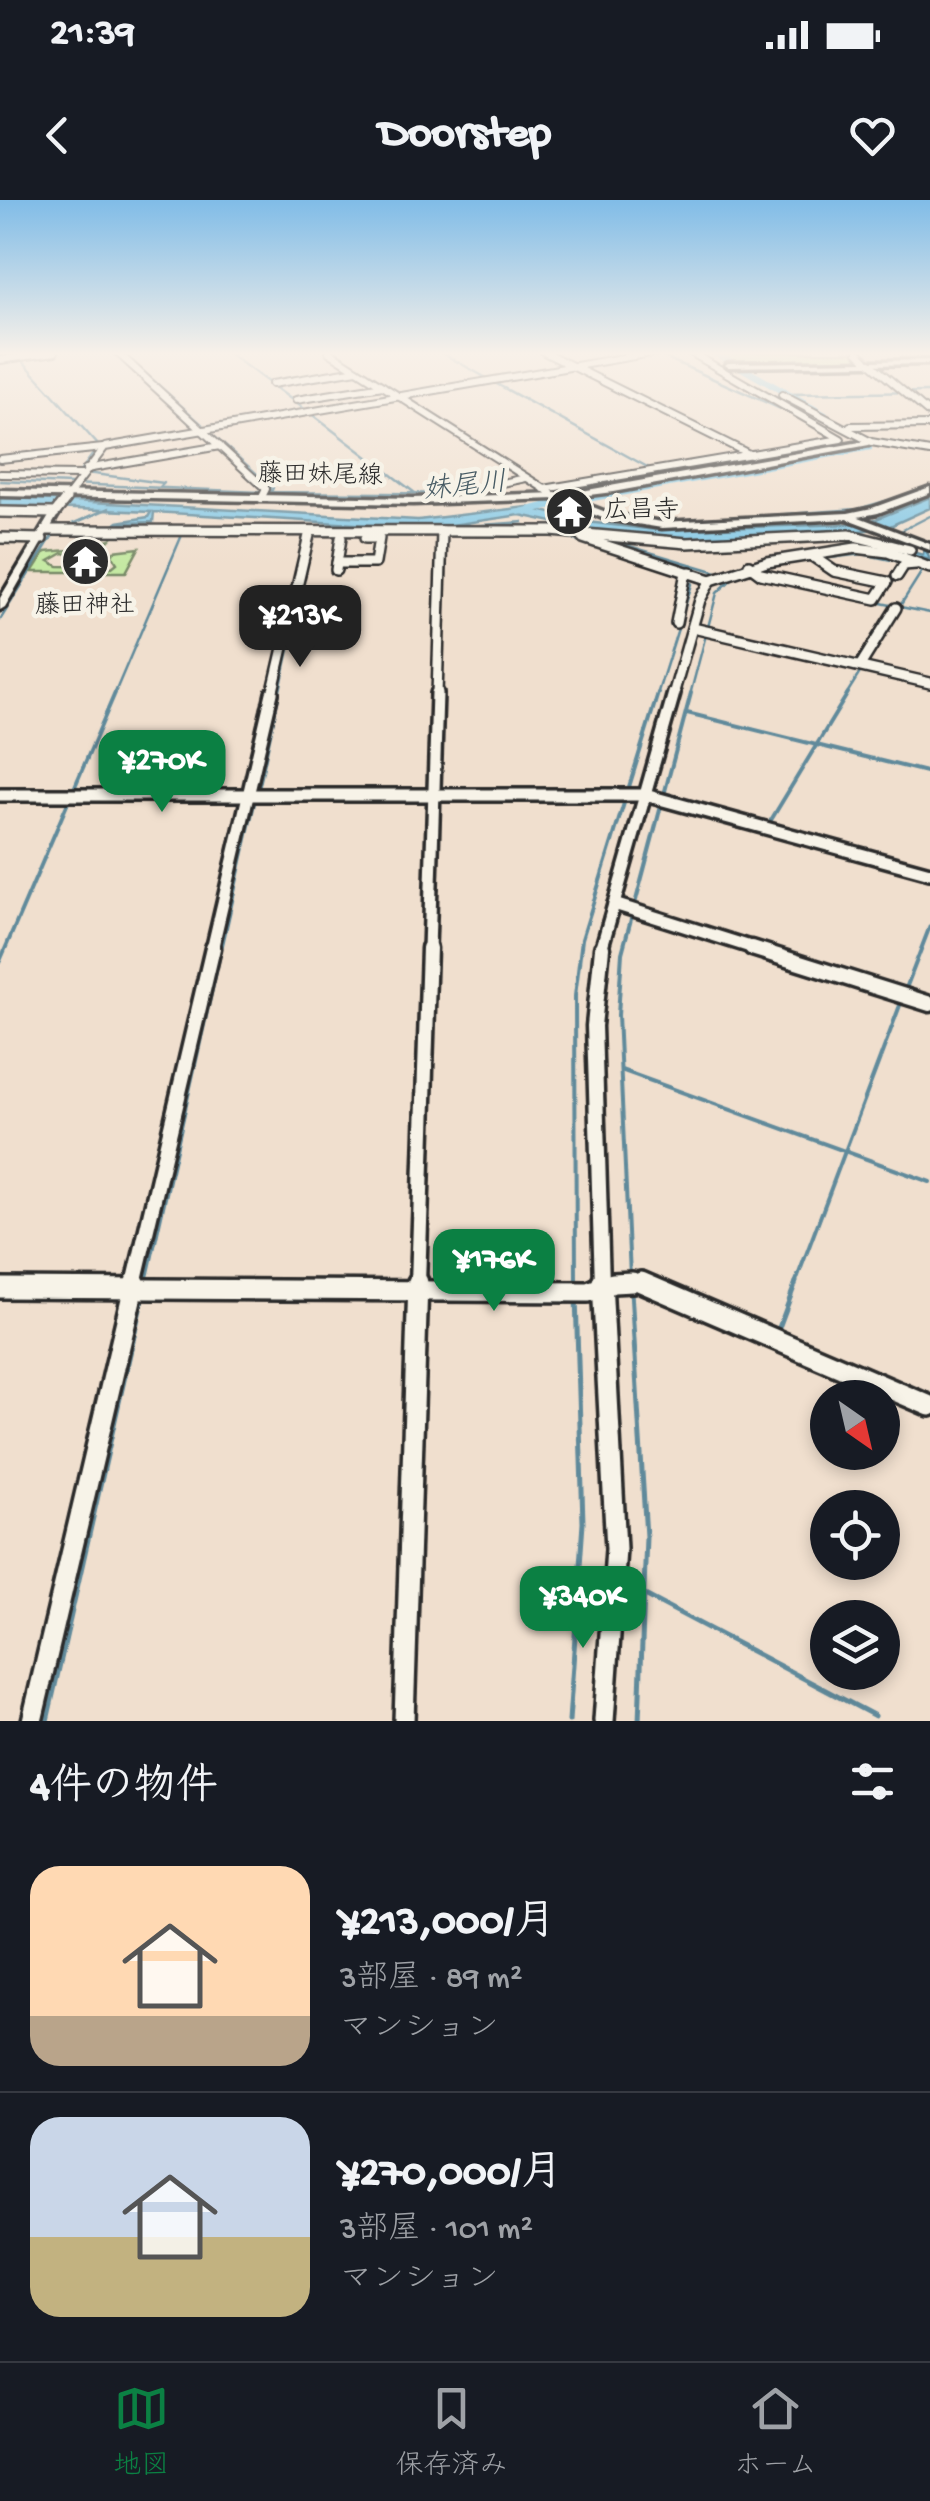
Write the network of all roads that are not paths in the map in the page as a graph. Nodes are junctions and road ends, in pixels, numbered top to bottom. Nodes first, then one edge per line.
1 (194, 423) edge
2 (243, 423) edge
3 (443, 423) edge
4 (689, 423) edge
5 (815, 423) edge
6 (829, 423) edge
7 (930, 425) edge
8 (850, 426) dead end
9 (202, 430) junction
10 (866, 443) junction
11 (220, 446) junction
12 (99, 448) junction
13 (930, 452) edge
14 (752, 454) junction
15 (0, 459) edge
16 (0, 474) edge
17 (526, 478) junction
18 (77, 481) junction
19 (544, 489) junction
20 (930, 490) edge
21 (460, 492) dead end
22 (0, 493) edge
23 (264, 494) junction
24 (556, 496) junction
25 (56, 511) junction
26 (0, 512) edge
27 (853, 518) junction
28 (569, 532) junction
29 (310, 533) junction
30 (44, 534) junction
31 (322, 534) junction
32 (442, 534) junction
33 (0, 538) edge
34 (341, 538) junction
35 (912, 550) edge
36 (817, 559) junction
37 (916, 564) junction
38 (930, 568) edge
39 (754, 569) junction
40 (688, 575) junction
41 (719, 576) junction
42 (897, 576) dead end
43 (0, 607) edge
44 (896, 608) dead end
45 (676, 623) dead end
46 (692, 628) junction
47 (860, 666) junction
48 (930, 683) edge
49 (634, 794) junction
50 (0, 795) edge
51 (255, 795) junction
52 (437, 795) junction
53 (930, 873) edge
54 (626, 908) junction
55 (930, 1004) edge
56 (602, 1287) junction
57 (0, 1288) edge
58 (141, 1288) junction
59 (417, 1291) junction
60 (930, 1406) edge
61 (32, 1721) edge
62 (404, 1721) edge
63 (604, 1721) edge

1 - 9 street
2 - 9 street
3 - 17 street
4 - 14 street
5 - 14 street
6 - 10 street
7 - 8 street
9 - 11 street
9 - 12 street
10 - 13 street
10 - 24 street
11 - 18 street
11 - 23 street
12 - 15 street
12 - 18 street
14 - 19 street
16 - 18 street
17 - 19 street
17 - 21 street
18 - 22 main road, 藤田妹尾線
18 - 23 main road, 藤田妹尾線
18 - 25 street
19 - 24 street
20 - 27 main road, 藤田妹尾線
23 - 24 main road, 藤田妹尾線
24 - 27 main road, 藤田妹尾線
25 - 26 street
25 - 30 street
27 - 35 street
28 - 32 street
28 - 35 street
28 - 40 street
29 - 30 street
29 - 31 street
29 - 51 street
30 - 33 street
30 - 43 street
31 - 32 street
31 - 34 street
32 - 52 street
34 - 34 street
35 - 36 street
35 - 37 street
36 - 39 street
36 - 39 street
37 - 38 street
37 - 42 street
39 - 41 street
40 - 41 street
40 - 45 street
41 - 46 street
44 - 47 street
46 - 47 street
46 - 49 street
47 - 48 street
49 - 52 street
49 - 53 street
49 - 54 street
50 - 51 street
51 - 52 street
51 - 58 street
52 - 59 street
54 - 55 street
54 - 56 street
56 - 59 street
56 - 60 street
56 - 63 street
57 - 58 street
58 - 59 street
58 - 61 street
59 - 62 street

